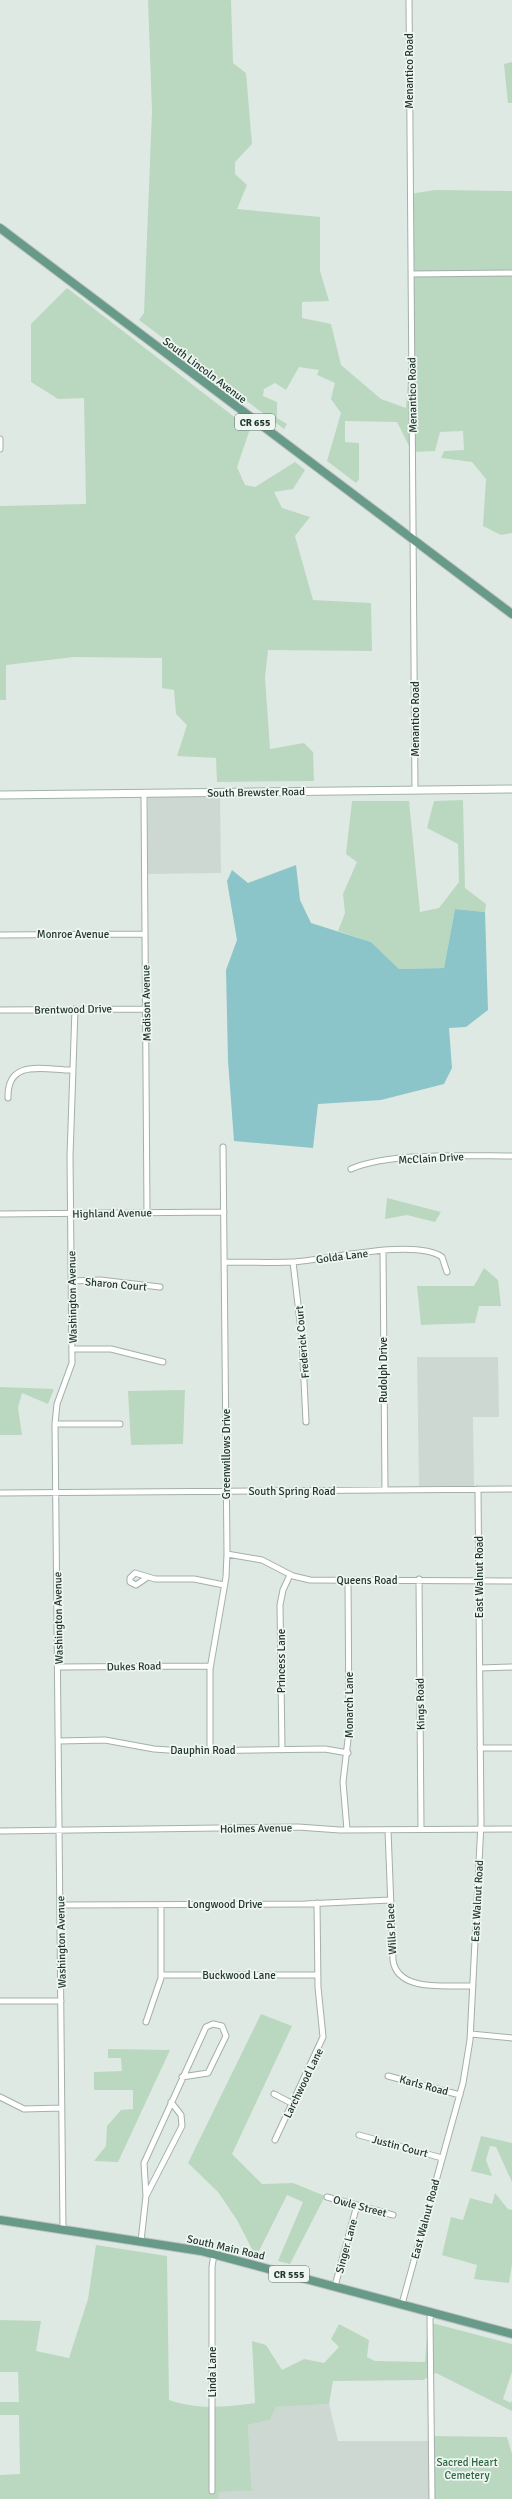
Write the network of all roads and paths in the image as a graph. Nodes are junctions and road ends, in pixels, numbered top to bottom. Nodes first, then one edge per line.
1 (409, 0) edge
2 (0, 228) edge
3 (411, 274) junction
4 (512, 274) edge
5 (0, 439) edge
6 (0, 449) edge
7 (413, 540) junction
8 (512, 614) edge
9 (512, 790) edge
10 (415, 791) junction
11 (144, 794) junction
12 (0, 795) edge
13 (145, 934) junction
14 (0, 935) edge
15 (146, 1008) junction
16 (75, 1009) junction
17 (0, 1010) edge
18 (72, 1070) junction
19 (8, 1098) dead end
20 (223, 1147) dead end
21 (512, 1156) edge
22 (351, 1169) dead end
23 (224, 1212) junction
24 (147, 1213) junction
25 (0, 1214) edge
26 (71, 1214) junction
27 (382, 1251) junction
28 (225, 1262) junction
29 (293, 1262) junction
30 (447, 1272) dead end
31 (71, 1281) junction
32 (160, 1287) dead end
33 (72, 1350) junction
34 (163, 1362) dead end
35 (306, 1422) dead end
36 (56, 1424) junction
37 (120, 1424) dead end
38 (478, 1489) junction
39 (512, 1489) edge
40 (384, 1490) junction
41 (226, 1491) junction
42 (0, 1493) edge
43 (56, 1493) junction
44 (227, 1554) junction
45 (290, 1575) junction
46 (419, 1579) junction
47 (146, 1580) dead end
48 (348, 1580) junction
49 (479, 1580) junction
50 (512, 1581) edge
51 (224, 1585) junction
52 (210, 1666) junction
53 (58, 1667) junction
54 (512, 1667) edge
55 (480, 1668) junction
56 (59, 1741) junction
57 (480, 1748) junction
58 (512, 1748) edge
59 (210, 1750) junction
60 (282, 1750) junction
61 (348, 1753) junction
62 (421, 1829) junction
63 (481, 1829) junction
64 (512, 1829) edge
65 (60, 1830) junction
66 (347, 1830) junction
67 (388, 1830) junction
68 (0, 1831) edge
69 (390, 1900) junction
70 (317, 1903) junction
71 (60, 1905) junction
72 (161, 1905) junction
73 (162, 1975) junction
74 (317, 1975) junction
75 (473, 1986) junction
76 (0, 2001) edge
77 (61, 2001) junction
78 (146, 2022) dead end
79 (471, 2034) junction
80 (512, 2038) edge
81 (388, 2076) dead end
82 (182, 2077) junction
83 (274, 2094) dead end
84 (460, 2095) junction
85 (0, 2097) edge
86 (171, 2102) junction
87 (292, 2104) junction
88 (62, 2108) junction
89 (359, 2135) dead end
90 (275, 2140) dead end
91 (442, 2158) junction
92 (146, 2196) junction
93 (326, 2197) dead end
94 (357, 2205) junction
95 (393, 2214) dead end
96 (0, 2220) edge
97 (62, 2230) junction
98 (141, 2241) junction
99 (214, 2254) junction
100 (335, 2286) junction
101 (402, 2304) junction
102 (432, 2313) junction
103 (512, 2334) edge
104 (212, 2491) dead end
105 (432, 2499) edge

1 - 3 street, Menantico Road
2 - 7 main road, South Lincoln Avenue / CR 655
3 - 4 street
3 - 7 street, Menantico Road
5 - 6 street
7 - 8 main road, South Lincoln Avenue / CR 655
7 - 10 street, Menantico Road
9 - 10 main road, South Brewster Road
10 - 11 main road, South Brewster Road
11 - 12 main road, South Brewster Road
11 - 13 street, Madison Avenue
13 - 14 street, Monroe Avenue
13 - 15 street, Madison Avenue
15 - 16 street, Brentwood Drive
15 - 24 street, Madison Avenue
16 - 17 street, Brentwood Drive
16 - 18 street, Washington Avenue
18 - 19 street
18 - 26 street, Washington Avenue
20 - 23 street, Greenwillows Drive
21 - 22 street, McClain Drive
23 - 24 street, Highland Avenue
23 - 28 street, Greenwillows Drive
24 - 26 street, Highland Avenue
25 - 26 street, Highland Avenue
26 - 31 street, Washington Avenue
27 - 29 street, Golda Lane
27 - 30 street, Golda Lane
27 - 40 street, Rudolph Drive
28 - 29 street, Golda Lane
28 - 41 street, Greenwillows Drive
29 - 35 street, Frederick Court
31 - 32 street, Sharon Court
31 - 33 street, Washington Avenue
33 - 34 street
33 - 36 street, Washington Avenue
36 - 37 street
36 - 43 street, Washington Avenue
38 - 39 street, South Spring Road
38 - 40 street, South Spring Road
38 - 49 street, East Walnut Road
40 - 41 street, South Spring Road
41 - 43 street, South Spring Road
41 - 44 street, Greenwillows Drive
42 - 43 street, South Spring Road
43 - 53 street, Washington Avenue
44 - 45 street, Queens Road
44 - 51 street, Greenwillows Drive
45 - 48 street, Queens Road
45 - 60 street, Princess Lane
46 - 48 street, Queens Road
46 - 49 street, Queens Road
46 - 62 street, Kings Road
47 - 51 street
48 - 61 street, Monarch Lane
49 - 50 street, Queens Road
49 - 55 street, East Walnut Road
51 - 52 street, Greenwillows Drive
52 - 53 street, Dukes Road
52 - 59 street, Greenwillows Drive
53 - 56 street, Washington Avenue
54 - 55 street
55 - 57 street, East Walnut Road
56 - 59 street, Dauphin Road
56 - 65 street, Washington Avenue
57 - 58 street
57 - 63 street, East Walnut Road
59 - 60 street, Dauphin Road
60 - 61 street, Dauphin Road
61 - 66 street, Monarch Lane
62 - 63 street, Holmes Avenue
62 - 67 street, Holmes Avenue
63 - 64 street, Holmes Avenue
63 - 75 street, East Walnut Road
65 - 66 street, Holmes Avenue
65 - 68 street, Holmes Avenue
65 - 71 street, Washington Avenue
66 - 67 street, Holmes Avenue
67 - 69 street, Wills Place
69 - 70 street, Longwood Drive
69 - 75 street, Wills Place
70 - 72 street, Longwood Drive
70 - 74 street, Larchwood Lane
71 - 72 street, Longwood Drive
71 - 77 street, Washington Avenue
72 - 73 street
73 - 74 street, Buckwood Lane
73 - 78 street
74 - 87 street, Larchwood Lane
75 - 79 street, East Walnut Road
76 - 77 street
77 - 88 street, Washington Avenue
79 - 80 street
79 - 84 street, East Walnut Road
81 - 84 street, Karls Road
82 - 82 street
82 - 86 street
83 - 87 street
84 - 91 street, East Walnut Road
85 - 88 street
86 - 92 street
86 - 92 street
87 - 90 street, Larchwood Lane
88 - 97 street, Washington Avenue
89 - 91 street, Justin Court
91 - 101 street, East Walnut Road
92 - 98 street
93 - 94 street, Owle Street
94 - 95 street, Owle Street
94 - 100 street, Singer Lane
96 - 97 main road, South Main Road / CR 555
97 - 98 main road, South Main Road / CR 555
98 - 99 main road, South Main Road / CR 555
99 - 100 main road, South Main Road / CR 555
99 - 104 street, Linda Lane
100 - 101 main road, South Main Road / CR 555
101 - 102 main road, South Main Road / CR 555
102 - 103 main road, South Main Road / CR 555
102 - 105 street

